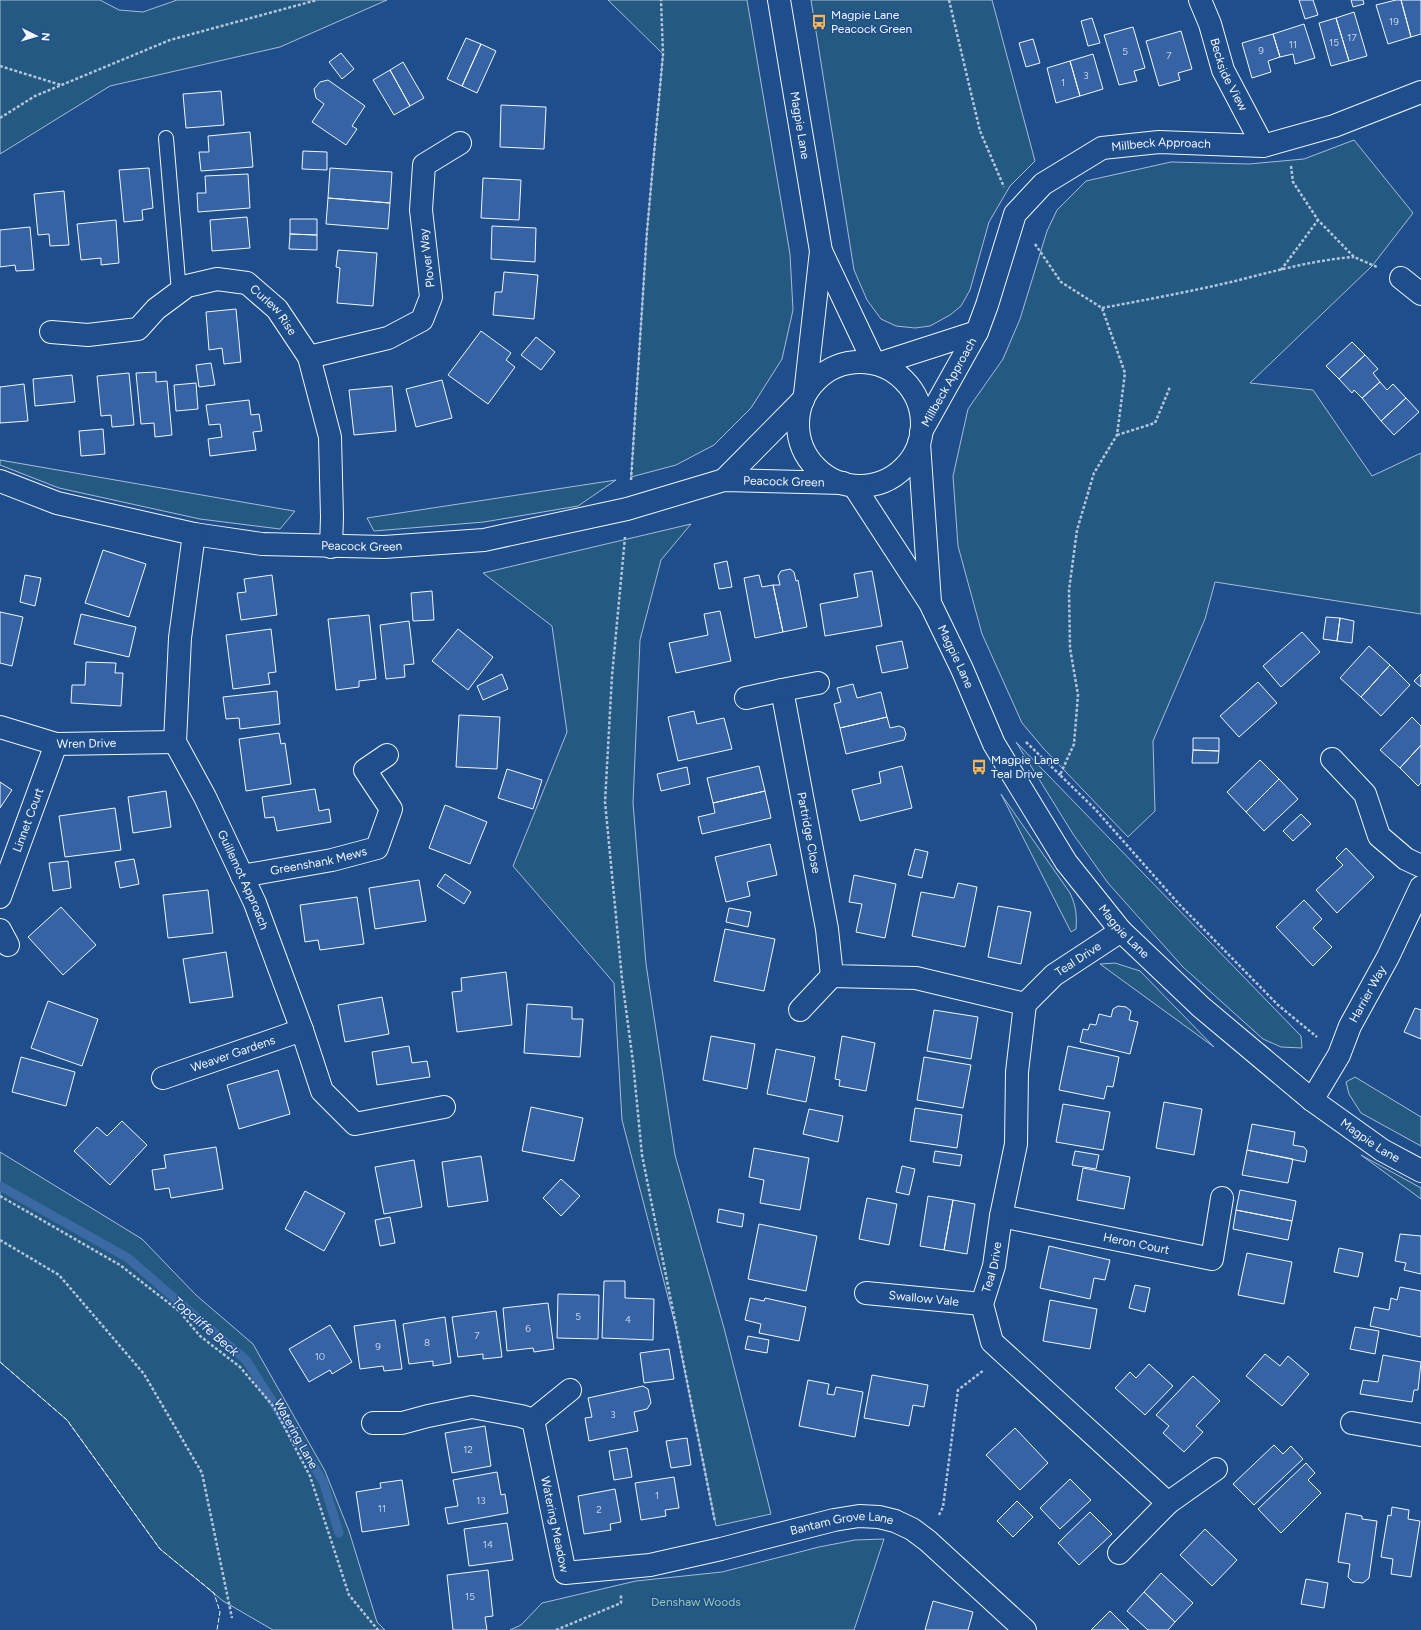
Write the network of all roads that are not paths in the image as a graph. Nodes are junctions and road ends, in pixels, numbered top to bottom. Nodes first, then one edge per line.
1 (779, 0) edge
2 (1200, 0) edge
3 (1421, 92) edge
4 (166, 138) dead end
5 (460, 143) dead end
6 (1263, 146) junction
7 (820, 250) junction
8 (1401, 278) road end
9 (179, 292) junction
10 (1421, 294) edge
11 (51, 332) dead end
12 (977, 332) junction
13 (310, 357) junction
14 (876, 364) junction
15 (804, 397) junction
16 (920, 438) junction
17 (724, 480) junction
18 (0, 482) edge
19 (849, 484) junction
20 (194, 534) junction
21 (330, 547) junction
22 (930, 603) junction
23 (818, 684) dead end
24 (782, 690) junction
25 (746, 698) dead end
26 (0, 727) edge
27 (175, 742) junction
28 (56, 744) junction
29 (387, 755) dead end
30 (1332, 759) dead end
31 (1421, 866) edge
32 (242, 876) junction
33 (1421, 887) edge
34 (0, 897) edge
35 (1121, 931) junction
36 (832, 976) junction
37 (1025, 1004) junction
38 (800, 1010) dead end
39 (302, 1030) junction
40 (163, 1078) dead end
41 (1312, 1100) junction
42 (444, 1107) dead end
43 (1421, 1171) edge
44 (1222, 1198) dead end
45 (1001, 1216) junction
46 (866, 1293) dead end
47 (982, 1304) junction
48 (570, 1390) dead end
49 (533, 1420) junction
50 (373, 1423) dead end
51 (1352, 1423) dead end
52 (1421, 1435) edge
53 (1216, 1469) dead end
54 (1168, 1503) junction
55 (1119, 1554) dead end
56 (622, 1568) joint
57 (1025, 1630) edge

1 - 7 street, Magpie Lane
2 - 6 street, Beckside View
3 - 6 street, Millbeck Approach
4 - 9 lane
5 - 13 street, Plover Way
6 - 12 street, Millbeck Approach
7 - 14 street, Magpie Lane
7 - 15 street, Magpie Lane
8 - 10 street
9 - 11 street, Curlew Rise
9 - 13 street, Curlew Rise
12 - 14 street, Millbeck Approach
12 - 16 street, Millbeck Approach
13 - 21 street, Curlew Rise
14 - 15 street
14 - 16 street
15 - 17 street, Peacock Green
15 - 19 street
16 - 19 street
16 - 22 street, Magpie Lane
17 - 19 street, Peacock Green
17 - 21 street, Peacock Green
18 - 20 street, Peacock Green
19 - 22 street, Magpie Lane
20 - 21 street, Peacock Green
20 - 27 street
22 - 35 street, Magpie Lane
23 - 24 street
24 - 25 street
24 - 36 street, Partridge Close
26 - 28 street, Wren Drive
27 - 28 street, Wren Drive
27 - 32 street, Guillemot Approach
28 - 34 street, Linnet Court
29 - 32 street, Greenshank Mews
30 - 31 street
32 - 39 street, Guillemot Approach
33 - 41 street, Harrier Way
35 - 37 street, Teal Drive
35 - 41 street, Magpie Lane
36 - 37 street
36 - 38 street
37 - 45 street, Teal Drive
39 - 40 street, Weaver Gardens
39 - 42 street, Guillemot Approach
41 - 43 street, Magpie Lane
44 - 45 street, Heron Court
45 - 47 street, Teal Drive
46 - 47 street, Swallow Vale
47 - 54 street, Teal Drive
48 - 49 street
49 - 50 street
49 - 56 street, Watering Meadow
51 - 52 street
53 - 54 street
54 - 55 street
56 - 57 street, Bantam Grove Lane

